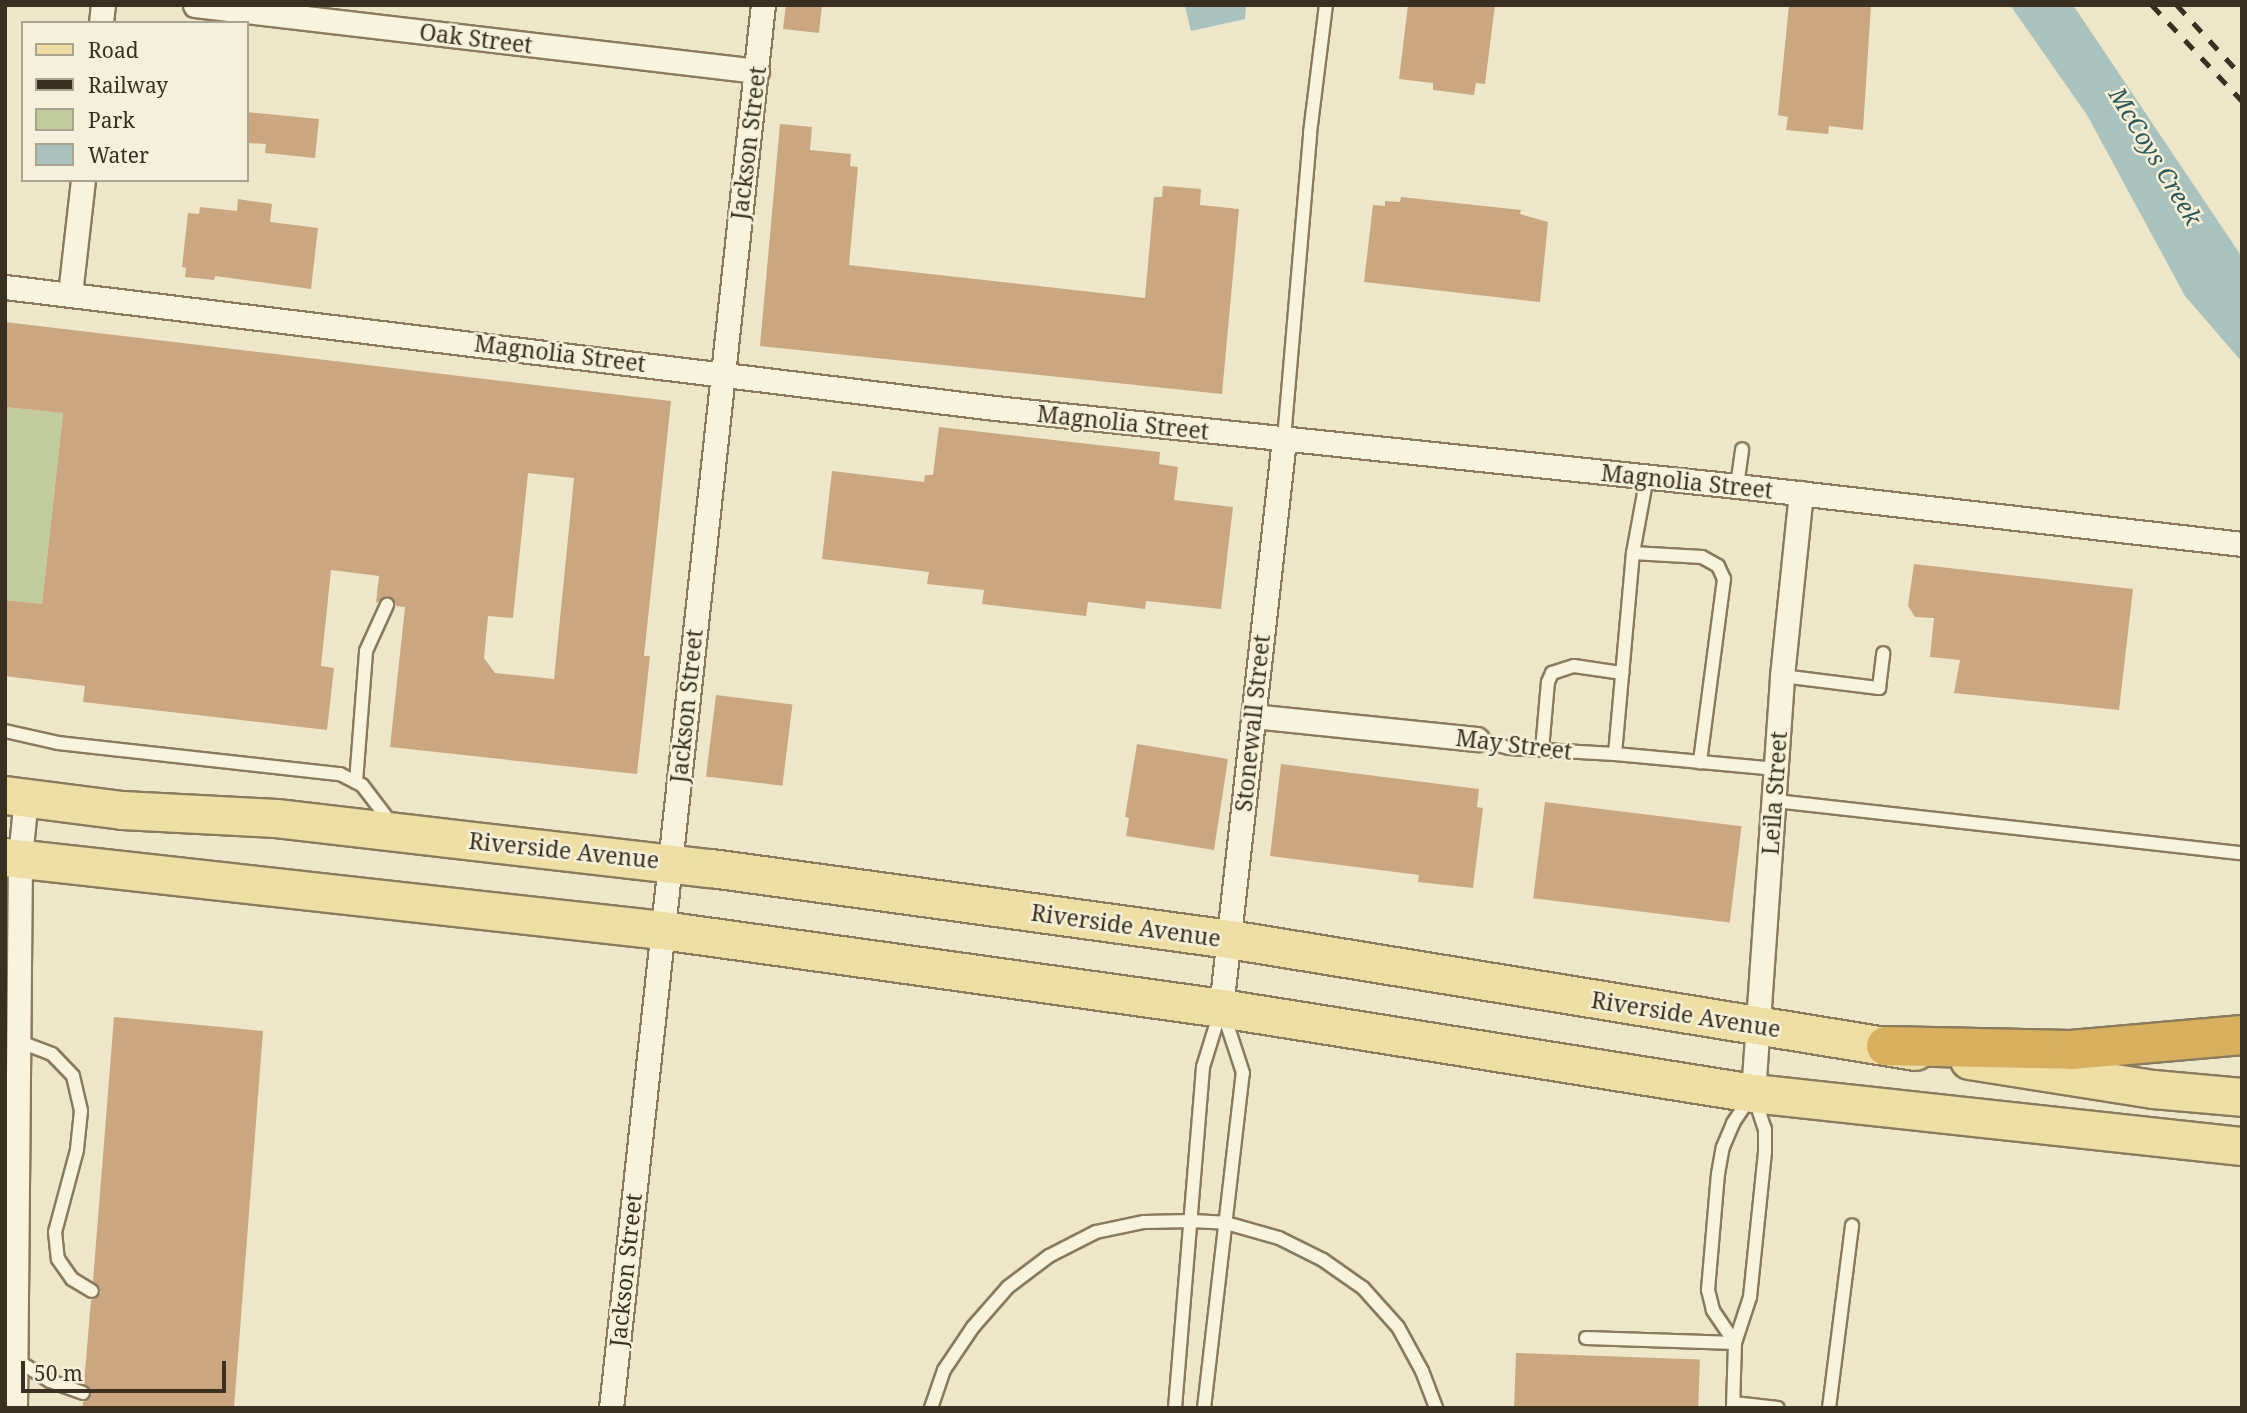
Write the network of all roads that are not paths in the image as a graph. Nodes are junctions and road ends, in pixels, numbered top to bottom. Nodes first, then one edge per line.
1 (195, 5) edge
2 (763, 5) edge
3 (1326, 5) edge
4 (757, 71) junction
5 (83, 182) edge
6 (5, 288) edge
7 (70, 295) junction
8 (722, 374) junction
9 (1284, 439) junction
10 (1742, 449) dead end
11 (1647, 477) junction
12 (1737, 486) junction
13 (1801, 493) junction
14 (2242, 544) edge
15 (1633, 553) junction
16 (387, 605) dead end
17 (1883, 653) dead end
18 (1622, 673) junction
19 (1782, 676) junction
20 (1253, 716) junction
21 (5, 731) edge
22 (1477, 739) joint
23 (1542, 750) junction
24 (1615, 754) junction
25 (1700, 762) junction
26 (1776, 769) junction
27 (356, 782) junction
28 (16, 796) edge
29 (1775, 801) junction
30 (397, 832) junction
31 (2242, 853) edge
32 (12, 858) edge
33 (670, 862) junction
34 (662, 930) junction
35 (1229, 939) junction
36 (1221, 1008) junction
37 (1757, 1025) junction
38 (2242, 1035) edge
39 (18, 1041) junction
40 (1886, 1046) junction
41 (1753, 1093) junction
42 (2242, 1097) edge
43 (11, 1100) edge
44 (2242, 1146) edge
45 (1191, 1221) junction
46 (1226, 1223) junction
47 (1852, 1225) dead end
48 (92, 1292) dead end
49 (1586, 1338) dead end
50 (1735, 1343) junction
51 (15, 1359) junction
52 (83, 1392) dead end
53 (1733, 1405) edge
54 (15, 1408) edge
55 (611, 1408) edge
56 (930, 1408) edge
57 (1175, 1408) edge
58 (1205, 1408) edge
59 (1436, 1408) edge
60 (1779, 1408) edge
61 (1829, 1408) edge

1 - 4 street, Oak Street
2 - 4 street, Jackson Street
3 - 9 lane
4 - 8 street, Jackson Street
5 - 7 street
6 - 7 street, Magnolia Street
7 - 8 street, Magnolia Street
8 - 9 street, Magnolia Street
8 - 33 street, Jackson Street
9 - 11 street, Magnolia Street
9 - 20 street, Stonewall Street
10 - 12 lane
11 - 12 street, Magnolia Street
11 - 15 lane
12 - 13 street, Magnolia Street
13 - 14 street, Magnolia Street
13 - 19 street, Leila Street
15 - 18 lane
15 - 25 lane
16 - 27 lane
17 - 19 lane
18 - 23 lane
18 - 24 lane
19 - 26 street, Leila Street
20 - 22 street, May Street
20 - 35 street, Stonewall Street
21 - 27 lane
22 - 23 lane, May Street
23 - 24 lane, May Street
24 - 25 lane, May Street
25 - 26 lane, May Street
26 - 29 street, Leila Street
27 - 30 lane
28 - 30 main road, Riverside Avenue
28 - 32 street
29 - 31 lane
29 - 37 street, Leila Street
30 - 33 main road, Riverside Avenue
32 - 34 main road
32 - 39 street
33 - 34 street, Jackson Street
33 - 35 main road, Riverside Avenue
34 - 36 main road
34 - 55 street, Jackson Street
35 - 36 street, Stonewall Street
35 - 37 main road, Riverside Avenue
36 - 41 main road
36 - 45 lane
36 - 46 lane
37 - 40 main road, Riverside Avenue
37 - 41 street, Leila Street
38 - 40 highway
39 - 43 street
39 - 48 lane
40 - 42 main road, Riverside Avenue
41 - 44 main road
41 - 50 lane
41 - 50 lane
43 - 51 street
45 - 46 lane
45 - 56 lane
45 - 57 lane
46 - 58 lane
46 - 59 lane
47 - 61 lane
49 - 50 lane
50 - 53 lane
51 - 52 lane
51 - 54 street
53 - 60 lane

